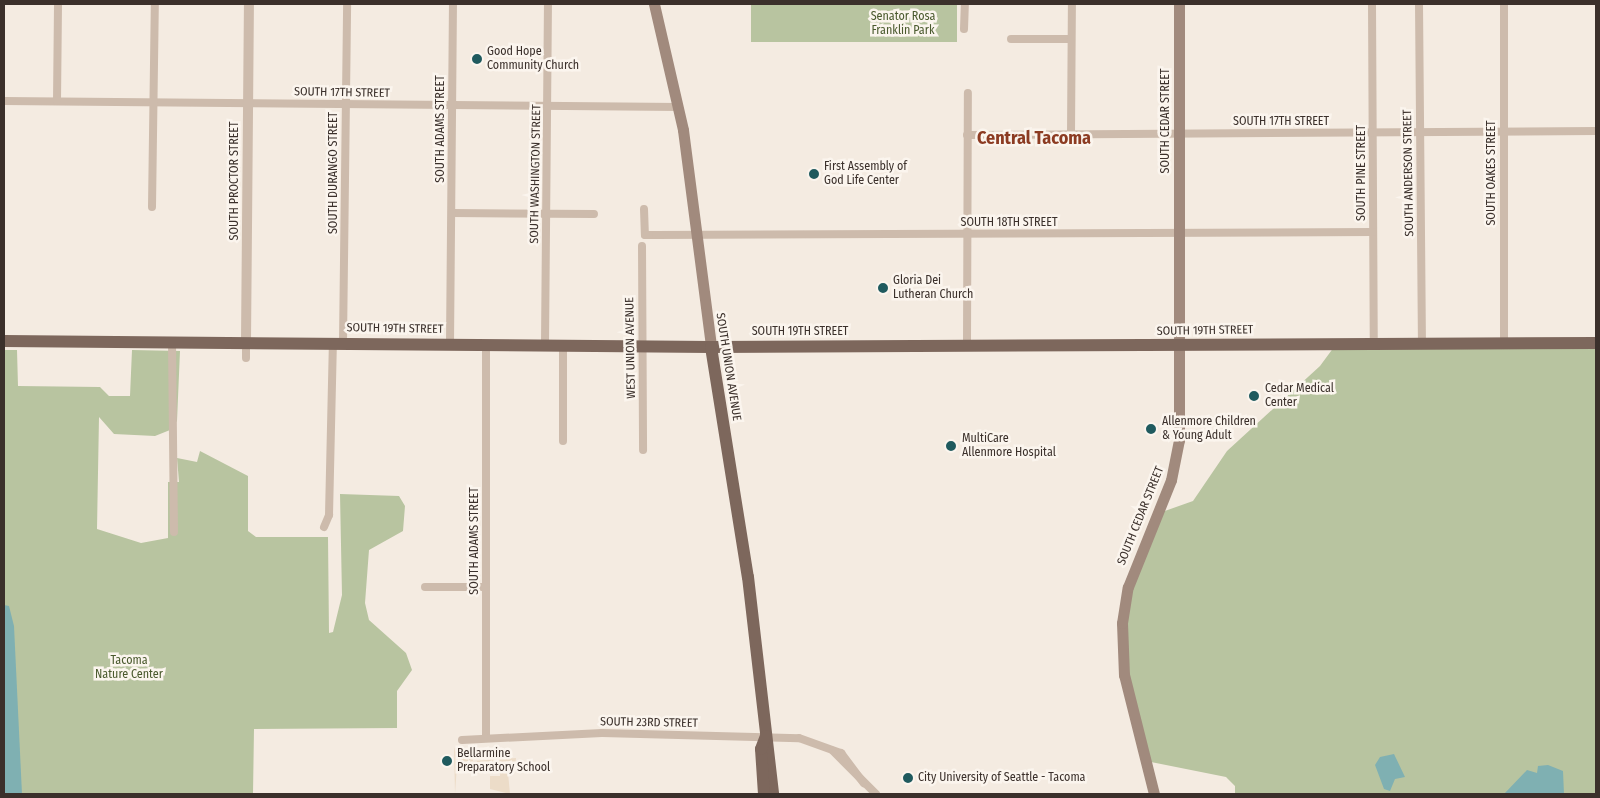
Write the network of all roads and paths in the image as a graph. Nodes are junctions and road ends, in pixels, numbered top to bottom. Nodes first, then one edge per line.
1 (58, 4) edge
2 (155, 4) edge
3 (249, 4) edge
4 (346, 4) edge
5 (453, 4) edge
6 (548, 4) edge
7 (654, 4) edge
8 (965, 4) edge
9 (1072, 4) edge
10 (1179, 4) edge
11 (1372, 4) edge
12 (1419, 4) edge
13 (1504, 4) edge
14 (964, 29) dead end
15 (1011, 39) dead end
16 (1072, 39) junction
17 (968, 93) dead end
18 (4, 101) edge
19 (57, 102) junction
20 (154, 102) junction
21 (248, 102) junction
22 (346, 104) junction
23 (452, 105) junction
24 (549, 107) junction
25 (679, 107) junction
26 (1596, 131) edge
27 (1420, 132) junction
28 (1503, 132) junction
29 (1373, 133) junction
30 (1071, 134) junction
31 (1180, 134) junction
32 (967, 135) junction
33 (152, 207) dead end
34 (644, 209) dead end
35 (452, 213) junction
36 (547, 214) junction
37 (594, 214) dead end
38 (1373, 232) junction
39 (1180, 233) junction
40 (967, 234) junction
41 (696, 235) junction
42 (642, 246) dead end
43 (4, 341) edge
44 (172, 342) junction
45 (246, 342) junction
46 (338, 342) junction
47 (1374, 342) junction
48 (1422, 342) junction
49 (1504, 342) junction
50 (1596, 343) edge
51 (450, 344) junction
52 (486, 344) junction
53 (545, 344) junction
54 (563, 345) junction
55 (641, 345) junction
56 (968, 345) junction
57 (1180, 345) junction
58 (710, 347) junction
59 (246, 358) dead end
60 (563, 441) dead end
61 (643, 450) dead end
62 (324, 527) dead end
63 (174, 532) dead end
64 (426, 587) dead end
65 (486, 588) junction
66 (766, 736) junction
67 (486, 737) junction
68 (462, 740) dead end
69 (764, 794) edge
70 (773, 794) edge
71 (876, 794) edge
72 (1154, 794) edge

1 - 19 street
2 - 20 street
3 - 21 street, SOUTH PROCTOR STREET
4 - 22 street, SOUTH DURANGO STREET
5 - 23 street, SOUTH ADAMS STREET
6 - 24 street, SOUTH WASHINGTON STREET
7 - 25 main road, SOUTH UNION AVENUE
8 - 14 street
9 - 16 street
10 - 31 main road, SOUTH CEDAR STREET
11 - 29 street, SOUTH PINE STREET
12 - 27 street, SOUTH ANDERSON STREET
13 - 28 street, SOUTH OAKES STREET
15 - 16 street
16 - 30 street
17 - 32 street
18 - 19 street, SOUTH 17TH STREET
19 - 20 street, SOUTH 17TH STREET
20 - 21 street, SOUTH 17TH STREET
20 - 33 street
21 - 22 street, SOUTH 17TH STREET
21 - 45 street, SOUTH PROCTOR STREET
22 - 23 street, SOUTH 17TH STREET
22 - 46 street, SOUTH DURANGO STREET
23 - 24 street, SOUTH 17TH STREET
23 - 35 street, SOUTH ADAMS STREET
24 - 25 street, SOUTH 17TH STREET
24 - 36 street, SOUTH WASHINGTON STREET
25 - 41 main road, SOUTH UNION AVENUE
26 - 28 street, SOUTH 17TH STREET
27 - 28 street, SOUTH 17TH STREET
27 - 29 street, SOUTH 17TH STREET
27 - 48 street, SOUTH ANDERSON STREET
28 - 49 street, SOUTH OAKES STREET
29 - 31 street, SOUTH 17TH STREET
29 - 38 street, SOUTH PINE STREET
30 - 31 street, SOUTH 17TH STREET
30 - 32 street, SOUTH 17TH STREET
31 - 39 main road, SOUTH CEDAR STREET
32 - 40 street
34 - 41 street, SOUTH 18TH STREET
35 - 36 street
35 - 51 street, SOUTH ADAMS STREET
36 - 37 street
36 - 53 street, SOUTH WASHINGTON STREET
38 - 39 street, SOUTH 18TH STREET
38 - 47 street, SOUTH PINE STREET
39 - 40 street, SOUTH 18TH STREET
39 - 57 main road, SOUTH CEDAR STREET
40 - 41 street, SOUTH 18TH STREET
40 - 56 street
41 - 58 main road, SOUTH UNION AVENUE
42 - 55 street, WEST UNION AVENUE
43 - 44 main road, SOUTH 19TH STREET
44 - 45 main road, SOUTH 19TH STREET
44 - 63 street
45 - 46 main road, SOUTH 19TH STREET
45 - 59 street, SOUTH PROCTOR STREET
46 - 51 main road, SOUTH 19TH STREET
46 - 62 street, SOUTH DURANGO STREET
47 - 48 main road, SOUTH 19TH STREET
47 - 57 main road, SOUTH 19TH STREET
48 - 49 main road, SOUTH 19TH STREET
49 - 50 main road, SOUTH 19TH STREET
51 - 52 main road, SOUTH 19TH STREET
52 - 53 main road, SOUTH 19TH STREET
52 - 65 street, SOUTH ADAMS STREET
53 - 54 main road, SOUTH 19TH STREET
54 - 55 main road, SOUTH 19TH STREET
54 - 60 street
55 - 58 main road, SOUTH 19TH STREET
55 - 61 street, WEST UNION AVENUE
56 - 57 main road, SOUTH 19TH STREET
56 - 58 main road, SOUTH 19TH STREET
57 - 72 main road, SOUTH CEDAR STREET
58 - 66 main road, SOUTH UNION AVENUE
64 - 65 street
65 - 67 street, SOUTH ADAMS STREET
66 - 67 street, SOUTH 23RD STREET
66 - 69 main road, SOUTH UNION AVENUE
66 - 70 main road, SOUTH UNION AVENUE
66 - 71 street, SOUTH 23RD STREET
67 - 68 street, SOUTH 23RD STREET

